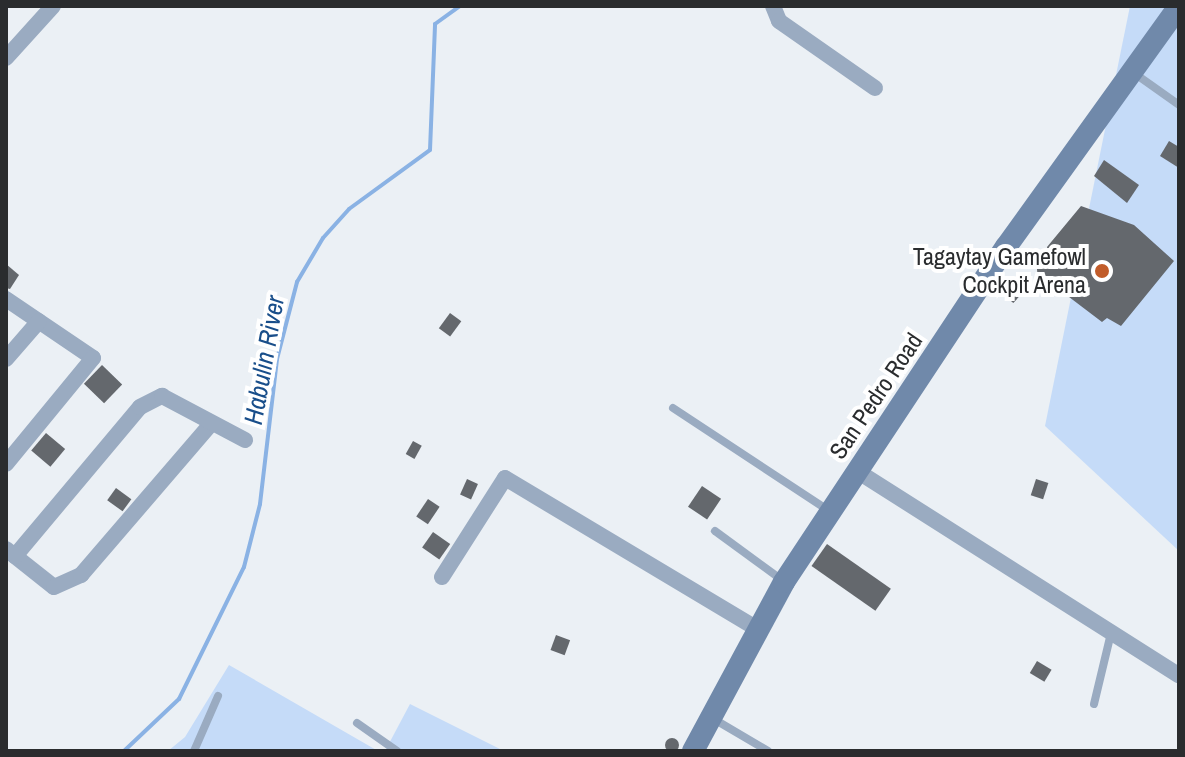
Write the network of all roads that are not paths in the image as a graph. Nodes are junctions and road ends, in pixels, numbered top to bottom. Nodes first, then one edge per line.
1 (53, 6) edge
2 (773, 6) edge
3 (1179, 6) edge
4 (6, 58) edge
5 (1131, 70) junction
6 (875, 88) dead end
7 (1179, 105) edge
8 (6, 299) edge
9 (39, 321) junction
10 (6, 359) edge
11 (673, 408) dead end
12 (210, 425) junction
13 (245, 440) dead end
14 (6, 464) edge
15 (857, 471) junction
16 (830, 512) junction
17 (715, 531) dead end
18 (10, 552) edge
19 (442, 577) dead end
20 (784, 582) junction
21 (757, 629) junction
22 (1111, 633) junction
23 (1179, 675) edge
24 (218, 696) dead end
25 (1094, 704) dead end
26 (711, 717) junction
27 (357, 723) dead end
28 (198, 750) edge
29 (397, 751) edge
30 (693, 751) edge
31 (768, 751) edge

1 - 4 street
2 - 6 street
3 - 5 street, San Pedro Road
5 - 7 lane
5 - 15 street, San Pedro Road
8 - 9 street
9 - 10 street
9 - 14 street
11 - 16 lane
12 - 13 street
12 - 18 street
12 - 18 street
15 - 16 street, San Pedro Road
15 - 22 street
16 - 20 street, San Pedro Road
17 - 20 lane
19 - 21 street
20 - 21 street, San Pedro Road
21 - 26 street, San Pedro Road
22 - 23 street
22 - 25 lane
24 - 28 lane
26 - 30 street, San Pedro Road
26 - 31 lane
27 - 29 lane

